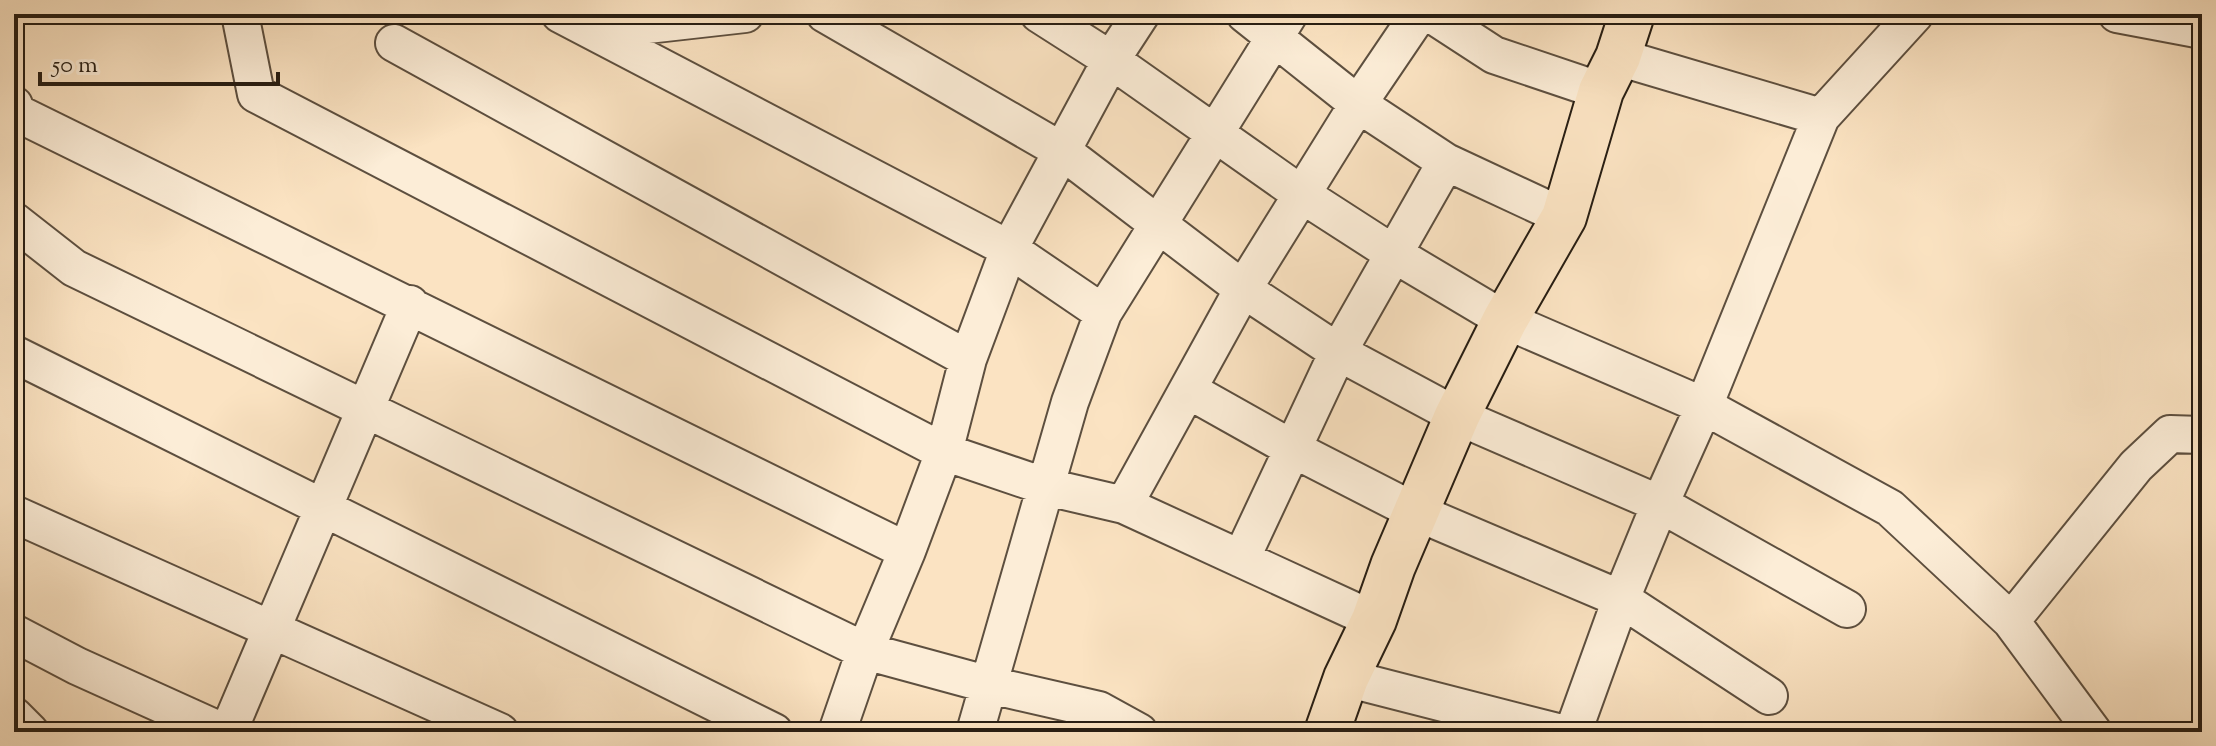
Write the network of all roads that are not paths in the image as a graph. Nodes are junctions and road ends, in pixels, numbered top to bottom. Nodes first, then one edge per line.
1 (240, 14) edge
2 (560, 14) edge
3 (745, 14) edge
4 (825, 14) edge
5 (1039, 14) edge
6 (1141, 14) edge
7 (1245, 14) edge
8 (1419, 14) edge
9 (1431, 14) edge
10 (1632, 14) edge
11 (1915, 14) edge
12 (2117, 14) edge
13 (1282, 26) edge
14 (2202, 30) edge
15 (594, 31) junction
16 (394, 43) dead end
17 (1111, 60) junction
18 (1609, 74) junction
19 (1358, 104) junction
20 (14, 105) edge
21 (1821, 117) junction
22 (1217, 132) junction
23 (1062, 151) junction
24 (1446, 162) junction
25 (1301, 194) junction
26 (1564, 217) junction
27 (14, 221) edge
28 (1160, 224) junction
29 (1009, 249) junction
30 (1394, 254) junction
31 (1243, 289) junction
32 (410, 304) junction
33 (1103, 313) junction
34 (1505, 320) junction
35 (1338, 352) junction
36 (14, 354) edge
37 (968, 359) junction
38 (1188, 390) junction
39 (1704, 406) junction
40 (365, 409) junction
41 (1457, 416) junction
42 (2202, 435) edge
43 (1293, 449) junction
44 (944, 452) junction
45 (1047, 487) junction
46 (1660, 504) junction
47 (1124, 505) junction
48 (323, 508) junction
49 (1416, 512) junction
50 (14, 514) edge
51 (907, 551) junction
52 (1241, 559) junction
53 (1621, 599) junction
54 (1847, 609) dead end
55 (1374, 620) junction
56 (2011, 621) junction
57 (271, 629) junction
58 (14, 633) edge
59 (865, 651) junction
60 (1346, 678) junction
61 (990, 685) junction
62 (1769, 696) dead end
63 (14, 716) edge
64 (30, 732) edge
65 (226, 732) edge
66 (500, 732) edge
67 (774, 732) edge
68 (837, 732) edge
69 (975, 732) edge
70 (1139, 732) edge
71 (1327, 732) edge
72 (1557, 732) edge
73 (1573, 732) edge
74 (2093, 732) edge

1 - 44 street
2 - 15 street
3 - 15 street
4 - 23 street
5 - 17 street
6 - 17 street
7 - 13 street
8 - 19 street
9 - 18 street
10 - 18 main road
11 - 21 street
12 - 14 street
13 - 19 street
13 - 22 street
15 - 29 street
16 - 37 street
17 - 22 street
17 - 23 street
18 - 21 street
18 - 26 main road
19 - 24 street
19 - 25 street
20 - 32 street
21 - 39 street
22 - 25 street
22 - 28 street
23 - 28 street
23 - 29 street
24 - 26 street
24 - 30 street
25 - 30 street
25 - 31 street
26 - 34 main road
27 - 40 street
28 - 31 street
28 - 33 street
29 - 33 street
29 - 37 street
30 - 34 street
30 - 35 street
31 - 35 street
31 - 38 street
32 - 40 street
32 - 51 street
33 - 45 street
34 - 39 street
34 - 41 main road
35 - 41 street
35 - 43 street
36 - 48 street
37 - 44 street
38 - 43 street
38 - 47 street
39 - 46 street
39 - 56 street
40 - 48 street
40 - 59 street
41 - 46 street
41 - 49 main road
42 - 56 street
43 - 49 street
43 - 52 street
44 - 45 street
44 - 51 street
45 - 47 street
45 - 61 street
46 - 53 street
46 - 54 street
47 - 52 street
48 - 57 street
48 - 67 street
49 - 53 street
49 - 55 main road
50 - 57 street
51 - 59 street
52 - 55 street
53 - 62 street
53 - 73 street
55 - 60 main road
56 - 74 street
57 - 65 street
57 - 66 street
58 - 65 street
59 - 61 street
59 - 68 street
60 - 71 main road
60 - 72 street
61 - 69 street
61 - 70 street
63 - 64 street

